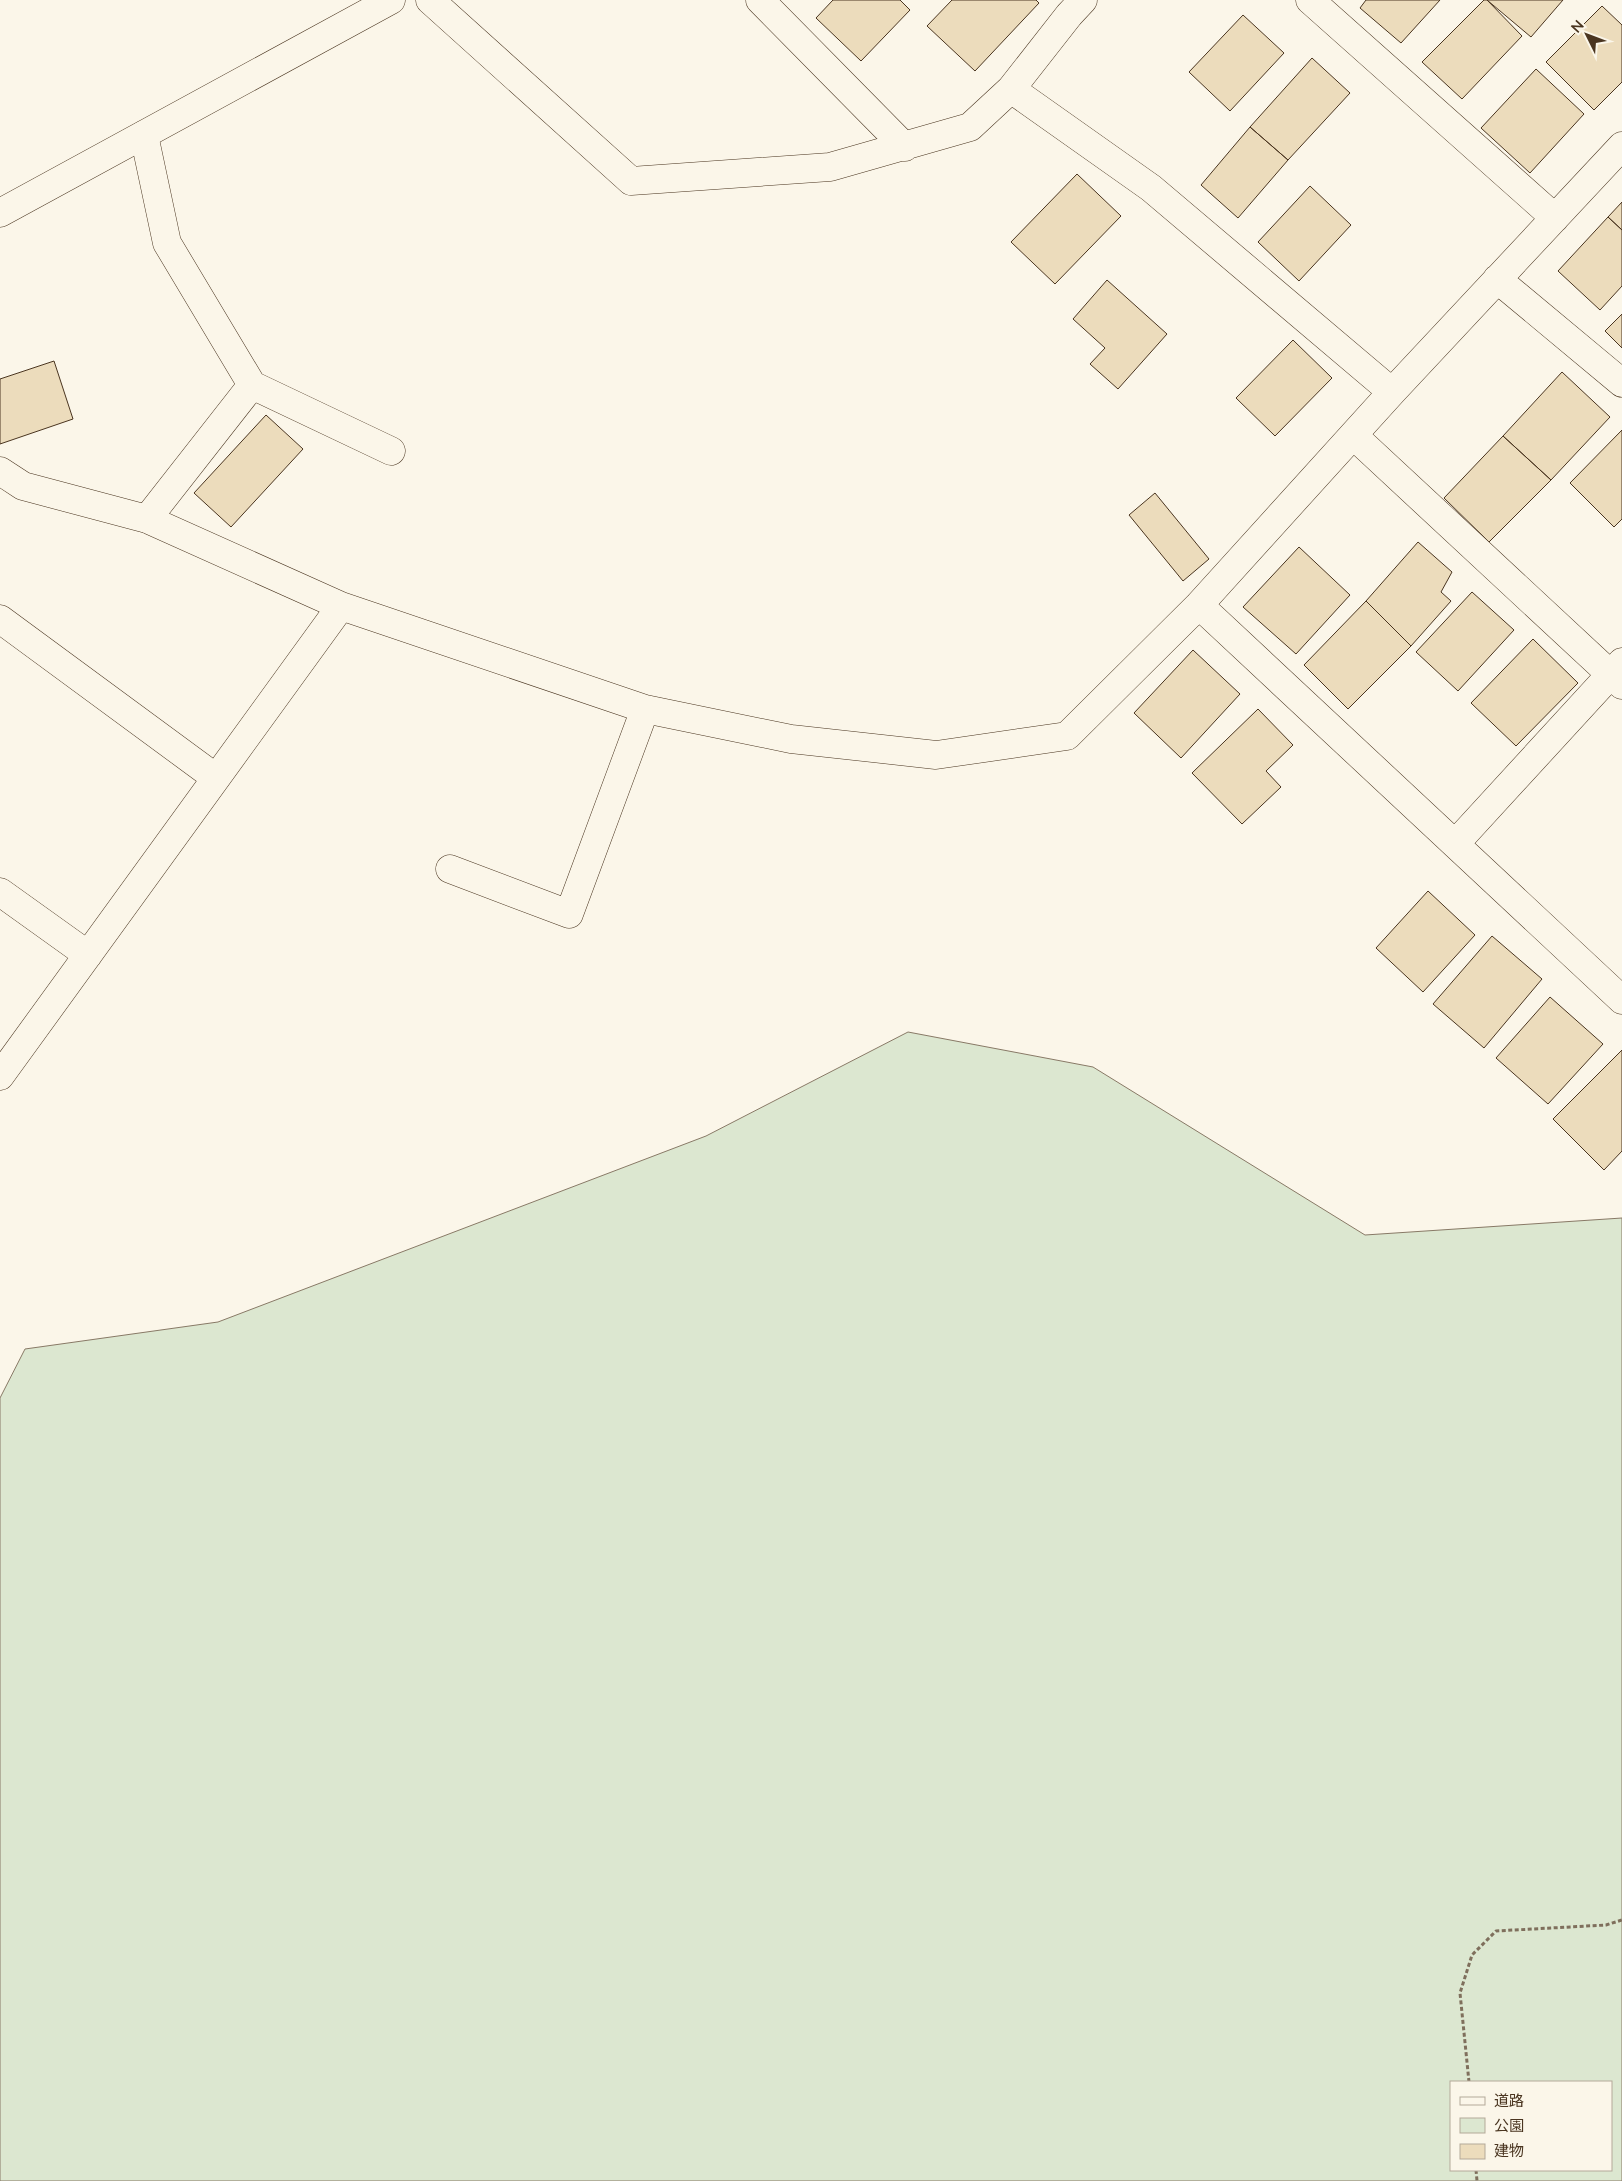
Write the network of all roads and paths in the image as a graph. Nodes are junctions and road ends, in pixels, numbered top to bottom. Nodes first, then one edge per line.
1 (391, 0) edge
2 (430, 0) edge
3 (760, 0) edge
4 (1310, 0) edge
5 (1069, 5) edge
6 (1011, 89) junction
7 (144, 135) junction
8 (1622, 146) edge
9 (905, 147) junction
10 (0, 213) edge
11 (1555, 218) junction
12 (1497, 279) junction
13 (1622, 383) edge
14 (252, 385) junction
15 (1392, 392) junction
16 (1353, 435) junction
17 (391, 451) dead end
18 (0, 471) edge
19 (147, 519) junction
20 (1199, 605) junction
21 (341, 606) junction
22 (0, 620) edge
23 (1618, 673) edge
24 (645, 709) junction
25 (216, 778) junction
26 (1455, 844) junction
27 (450, 869) dead end
28 (0, 892) edge
29 (88, 956) junction
30 (1622, 1000) edge
31 (0, 1076) edge
32 (1622, 1920) edge
33 (1469, 2081) edge

1 - 7 street
2 - 9 street
3 - 9 street
4 - 11 street
5 - 6 street
6 - 9 street
6 - 15 street
7 - 10 street
7 - 14 street
8 - 11 street
11 - 12 street
12 - 13 street
12 - 15 street
14 - 17 street
14 - 19 street
15 - 16 street
16 - 20 street
16 - 23 street
18 - 19 street
19 - 21 street
20 - 24 street
20 - 26 street
21 - 24 street
21 - 25 street
22 - 25 street
23 - 26 street
24 - 27 street
25 - 29 street
26 - 30 street
28 - 29 street
29 - 31 street
32 - 33 path

